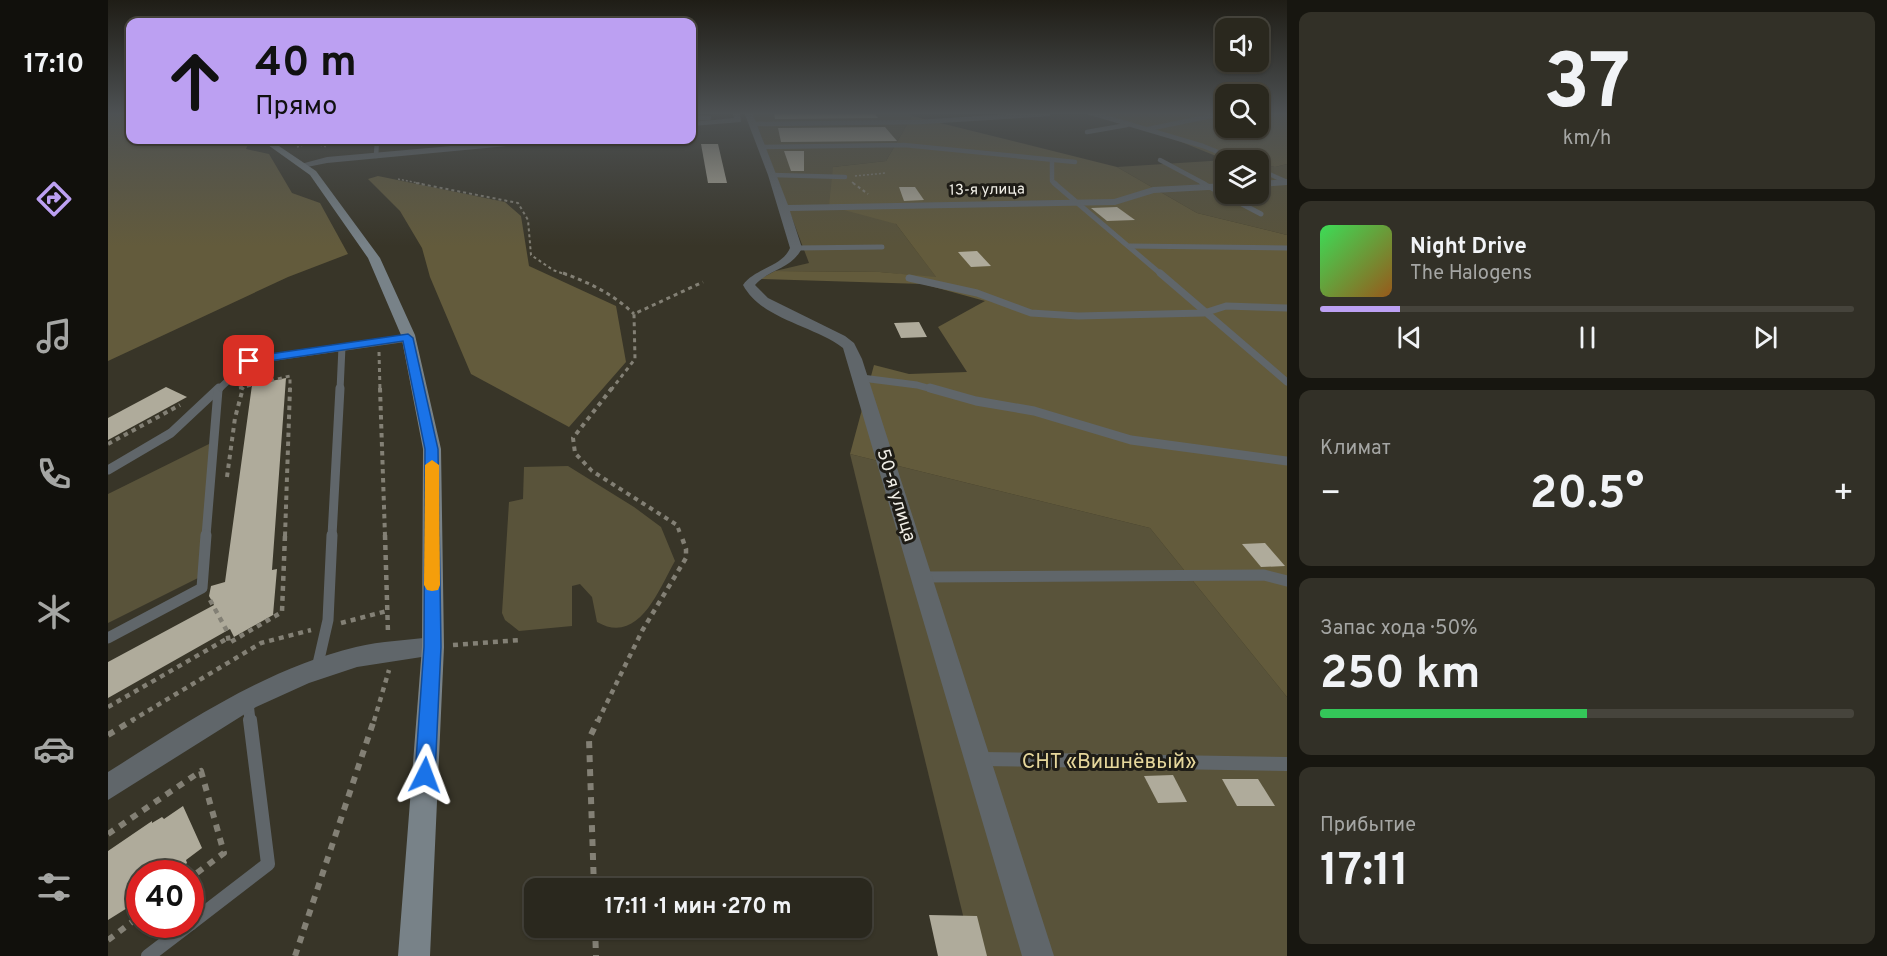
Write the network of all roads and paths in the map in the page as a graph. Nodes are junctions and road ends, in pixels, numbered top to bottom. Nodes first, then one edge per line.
1 (290, 157) edge
2 (368, 157) edge
3 (766, 157) edge
4 (1019, 157) edge
5 (1052, 160) junction
6 (1160, 160) dead end
7 (1075, 162) dead end
8 (302, 165) junction
9 (886, 173) dead end
10 (1269, 174) edge
11 (773, 175) junction
12 (845, 177) junction
13 (398, 179) dead end
14 (1287, 182) edge
15 (1269, 183) edge
16 (1211, 187) junction
17 (1215, 187) edge
18 (1075, 203) junction
19 (883, 205) junction
20 (783, 208) junction
21 (1261, 214) dead end
22 (1130, 246) junction
23 (882, 247) dead end
24 (796, 248) junction
25 (1287, 248) edge
26 (909, 278) dead end
27 (703, 282) dead end
28 (1287, 308) edge
29 (1204, 313) junction
30 (634, 314) junction
31 (408, 338) junction
32 (342, 347) junction
33 (862, 378) junction
34 (1287, 382) edge
35 (243, 387) dead end
36 (218, 390) junction
37 (176, 406) dead end
38 (108, 444) edge
39 (1287, 461) edge
40 (108, 470) edge
41 (922, 577) junction
42 (1287, 581) edge
43 (387, 611) dead end
44 (326, 626) junction
45 (108, 638) edge
46 (521, 640) dead end
47 (433, 647) junction
48 (316, 670) junction
49 (247, 699) junction
50 (108, 707) edge
51 (108, 735) edge
52 (978, 759) junction
53 (1287, 764) edge
54 (108, 788) edge
55 (108, 834) edge
56 (204, 868) edge
57 (594, 878) edge
58 (204, 913) edge
59 (126, 926) edge
60 (172, 938) edge
61 (595, 938) edge
62 (108, 940) edge
63 (148, 956) edge
64 (414, 956) edge
65 (596, 956) edge
66 (1038, 956) edge

1 - 8 street
2 - 8 street
3 - 11 street
4 - 5 lane
5 - 7 lane
5 - 18 lane
6 - 16 lane
8 - 31 street
9 - 12 path
10 - 14 lane
11 - 12 lane
11 - 20 street
12 - 19 path
13 - 30 path
14 - 15 street
16 - 17 street, 13-я улица
16 - 18 street, 13-я улица
16 - 21 lane
18 - 19 street, 13-я улица
18 - 22 lane
19 - 20 street, 13-я улица
20 - 24 street
22 - 25 lane
22 - 29 lane
23 - 24 lane
24 - 33 street, 50-я улица
26 - 29 lane
27 - 30 path
28 - 29 lane
29 - 34 lane
30 - 57 path
31 - 32 lane
31 - 47 street
32 - 36 lane
32 - 44 lane
33 - 39 lane
33 - 41 street, 50-я улица
35 - 50 path
36 - 40 lane
36 - 45 lane
37 - 38 path
41 - 42 lane
41 - 52 street, 50-я улица
43 - 44 path
44 - 48 lane
44 - 51 path
46 - 47 path
47 - 48 street
47 - 64 street
48 - 49 street
49 - 54 street
49 - 58 lane
52 - 53 lane
52 - 66 street, 50-я улица
55 - 56 path
59 - 62 path
60 - 63 lane
61 - 65 path

